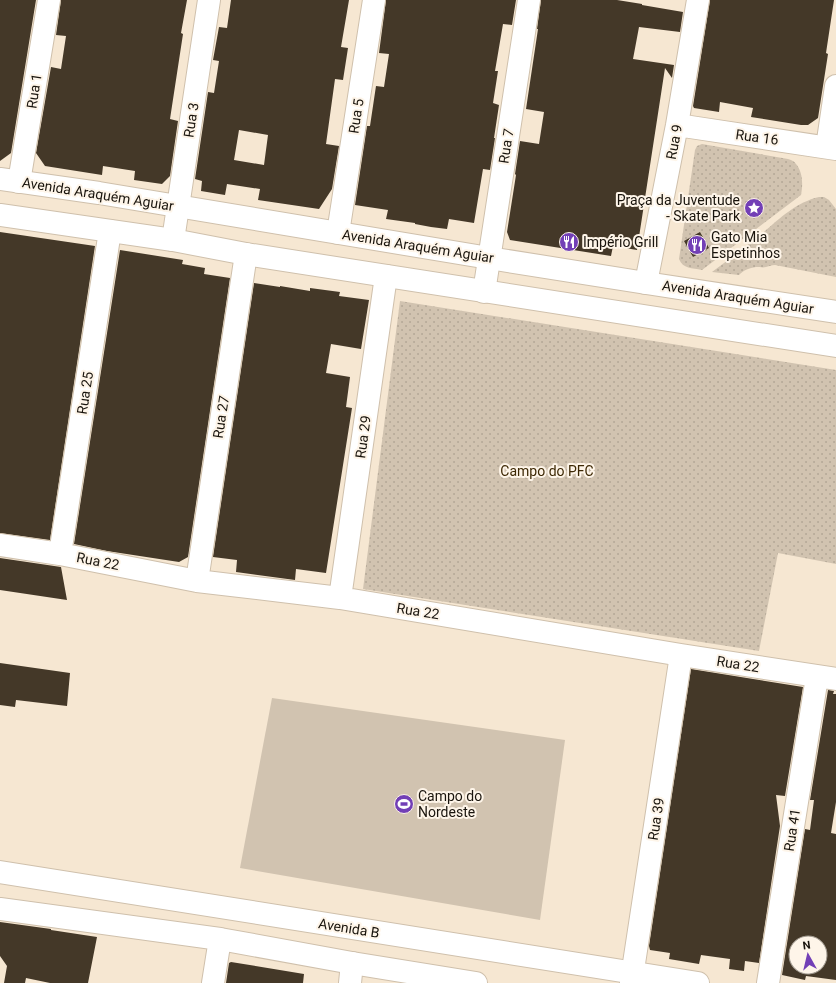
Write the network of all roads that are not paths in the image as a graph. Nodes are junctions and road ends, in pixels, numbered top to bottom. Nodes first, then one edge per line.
1 (49, 0) edge
2 (209, 0) edge
3 (374, 0) edge
4 (529, 0) edge
5 (698, 0) edge
6 (836, 86) edge
7 (677, 125) junction
8 (831, 148) edge
9 (10, 180) edge
10 (178, 206) junction
11 (0, 215) edge
12 (110, 231) junction
13 (338, 233) junction
14 (173, 240) junction
15 (246, 254) junction
16 (489, 258) junction
17 (386, 276) junction
18 (646, 283) junction
19 (484, 292) junction
20 (799, 307) junction
21 (836, 312) edge
22 (794, 340) junction
23 (836, 346) edge
24 (0, 545) edge
25 (60, 554) junction
26 (197, 581) junction
27 (340, 598) junction
28 (681, 655) junction
29 (826, 678) edge
30 (0, 872) edge
31 (0, 909) edge
32 (220, 939) junction
33 (351, 973) edge
34 (632, 978) edge
35 (213, 983) edge
36 (476, 983) edge
37 (698, 983) edge
38 (768, 983) edge

1 - 9 street, Rua 1
2 - 10 street, Rua 3
3 - 13 street, Rua 5
4 - 16 street, Rua 7
5 - 7 street, Rua 9
6 - 8 street
7 - 8 street, Rua 16
7 - 18 street, Rua 9
9 - 10 street, Avenida Araquém Aguiar
10 - 13 street, Avenida Araquém Aguiar
10 - 14 street, Rua 3
11 - 12 street
12 - 14 street
12 - 25 street, Rua 25
13 - 16 street, Avenida Araquém Aguiar
14 - 15 street
15 - 17 street
15 - 26 street, Rua 27
16 - 18 street, Avenida Araquém Aguiar
16 - 19 street, Rua 7
17 - 19 street
17 - 27 street, Rua 29
18 - 20 street, Avenida Araquém Aguiar
19 - 22 street
20 - 21 street, Avenida Araquém Aguiar
20 - 22 street
22 - 23 street
24 - 25 street, Rua 22
25 - 26 street, Rua 22
26 - 27 street, Rua 22
27 - 28 street, Rua 22
28 - 29 street, Rua 22
28 - 34 street, Rua 39
29 - 38 street, Rua 41
30 - 34 street, Avenida B
31 - 32 street
32 - 33 street
32 - 35 street
33 - 36 street
34 - 37 street, Avenida B

